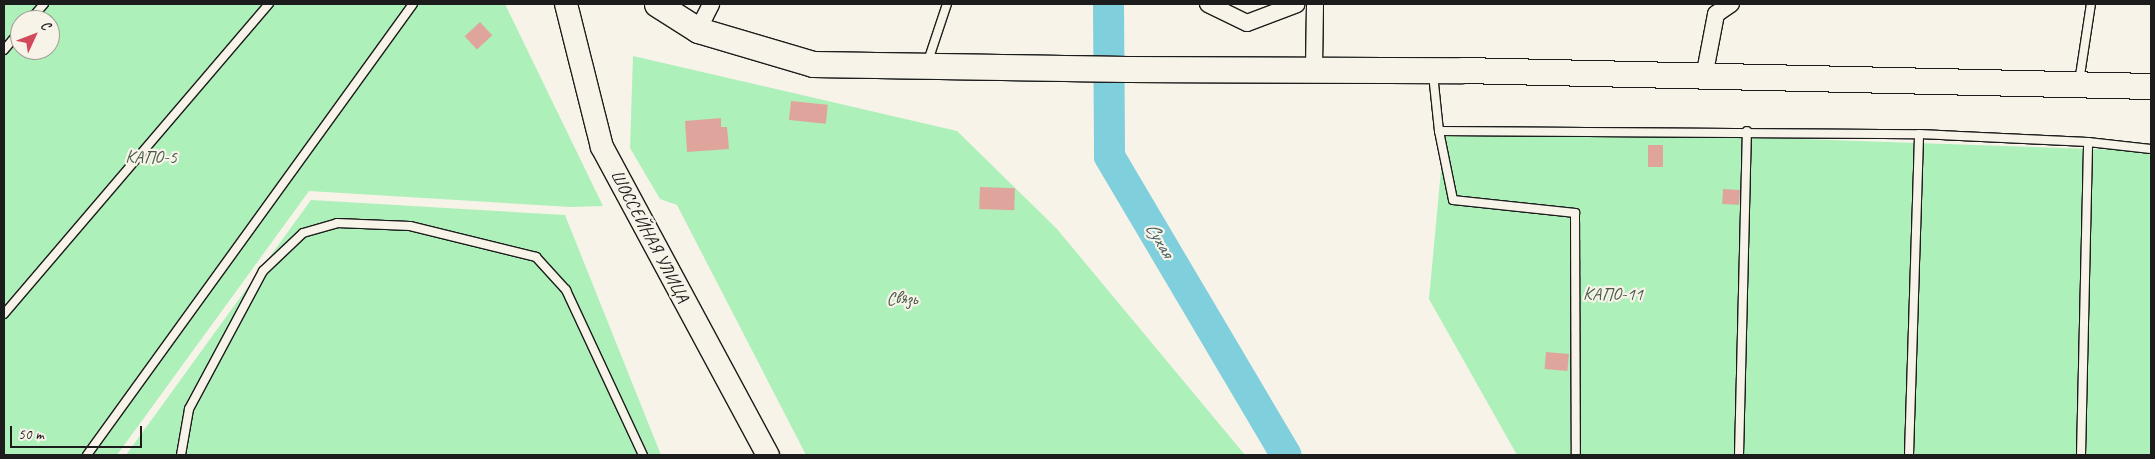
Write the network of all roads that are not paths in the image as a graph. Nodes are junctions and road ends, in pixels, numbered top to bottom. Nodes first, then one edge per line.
1 (269, 4) edge
2 (413, 4) edge
3 (566, 4) edge
4 (657, 4) edge
5 (711, 4) edge
6 (948, 4) edge
7 (1208, 4) edge
8 (1298, 4) edge
9 (1315, 4) edge
10 (1731, 4) edge
11 (2091, 4) edge
12 (698, 30) junction
13 (926, 66) junction
14 (1314, 68) junction
15 (1433, 70) junction
16 (1704, 77) junction
17 (2079, 86) junction
18 (2151, 86) edge
19 (1747, 130) junction
20 (1439, 131) junction
21 (1919, 134) junction
22 (2088, 142) junction
23 (2151, 149) edge
24 (4, 314) edge
25 (87, 455) edge
26 (181, 455) edge
27 (643, 455) edge
28 (768, 455) edge
29 (1576, 455) edge
30 (1739, 455) edge
31 (1909, 455) edge
32 (2080, 455) edge

1 - 24 lane
2 - 25 lane
3 - 28 street, ШОССЕЙНАЯ УЛИЦА
4 - 12 main road
5 - 12 street
6 - 13 lane
7 - 8 street
9 - 14 street
10 - 16 street
11 - 17 lane
12 - 13 main road
13 - 14 main road
14 - 15 main road
15 - 16 main road
15 - 20 lane
16 - 17 main road
17 - 18 main road
19 - 20 lane
19 - 21 lane
19 - 30 lane
20 - 29 lane
21 - 22 lane
21 - 31 lane
22 - 23 lane
22 - 32 lane
26 - 27 lane

